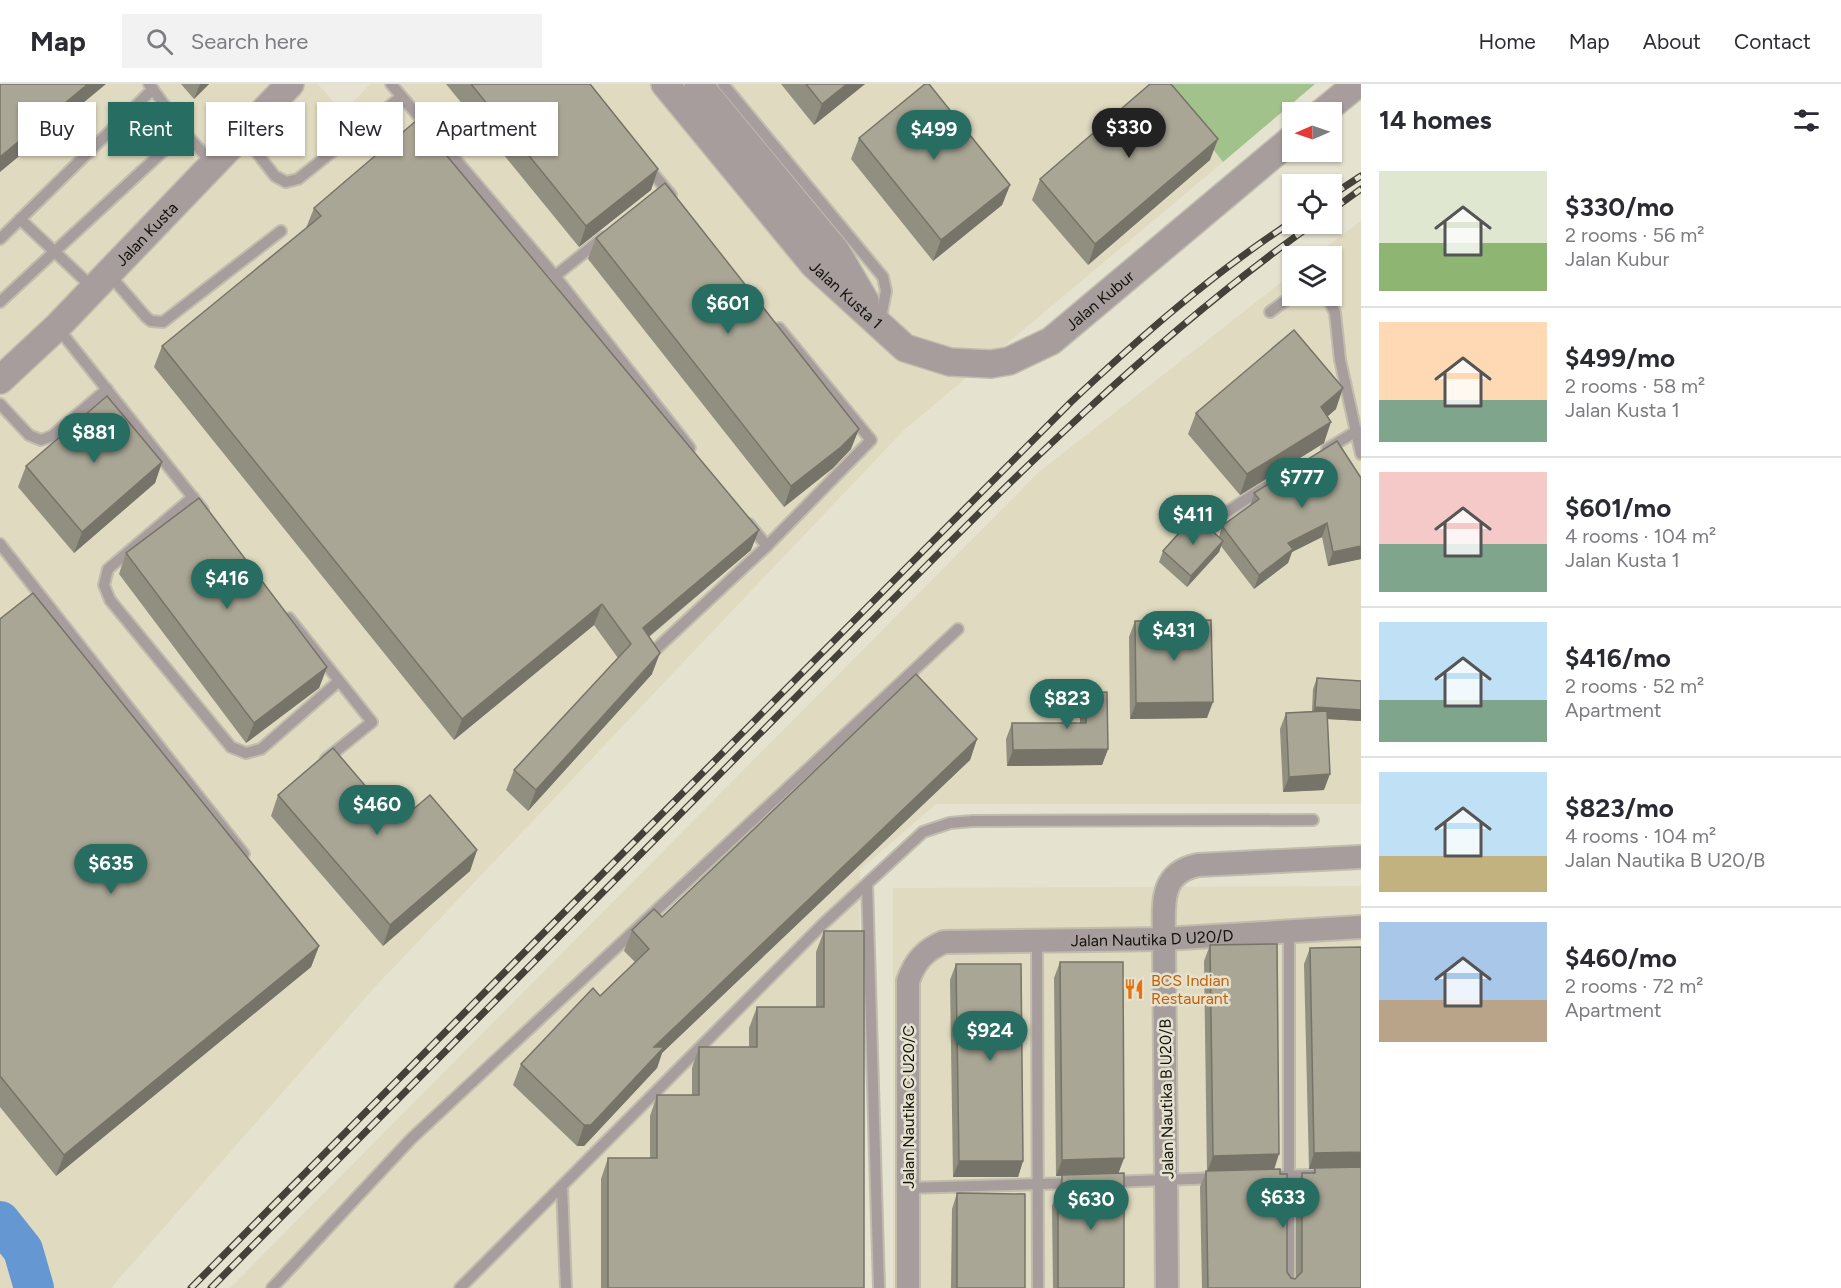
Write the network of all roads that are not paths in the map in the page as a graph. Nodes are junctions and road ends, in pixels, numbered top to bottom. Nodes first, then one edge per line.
1 (391, 84) edge
2 (665, 84) edge
3 (698, 84) edge
4 (723, 84) edge
5 (1357, 84) edge
6 (286, 86) edge
7 (151, 87) edge
8 (401, 97) junction
9 (162, 102) edge
10 (272, 102) edge
11 (1335, 102) edge
12 (194, 143) edge
13 (1282, 147) edge
14 (636, 153) edge
15 (157, 156) edge
16 (223, 156) edge
17 (259, 156) edge
18 (214, 165) junction
19 (665, 188) junction
20 (656, 195) edge
21 (680, 206) edge
22 (20, 219) junction
23 (281, 231) dead end
24 (610, 232) edge
25 (0, 239) edge
26 (54, 249) junction
27 (555, 276) junction
28 (101, 281) junction
29 (0, 302) edge
30 (1282, 303) edge
31 (1332, 306) edge
32 (1270, 312) dead end
33 (775, 323) edge
34 (879, 326) junction
35 (57, 327) junction
36 (1, 377) edge
37 (107, 389) junction
38 (0, 404) edge
39 (1358, 432) edge
40 (694, 453) edge
41 (1320, 453) edge
42 (1361, 454) edge
43 (1274, 482) edge
44 (193, 497) junction
45 (207, 515) edge
46 (1219, 517) dead end
47 (745, 518) edge
48 (0, 544) edge
49 (767, 546) junction
50 (280, 607) edge
51 (958, 629) dead end
52 (655, 650) edge
53 (339, 681) junction
54 (317, 765) edge
55 (1313, 820) dead end
56 (1361, 857) edge
57 (255, 868) edge
58 (867, 884) junction
59 (1361, 927) edge
60 (1289, 931) junction
61 (1164, 939) junction
62 (1037, 941) junction
63 (944, 942) joint
64 (1325, 1175) edge
65 (1267, 1176) edge
66 (1289, 1176) junction
67 (1233, 1178) edge
68 (1167, 1180) junction
69 (1096, 1182) edge
70 (1085, 1183) edge
71 (1038, 1185) junction
72 (562, 1186) junction
73 (908, 1188) junction
74 (272, 1288) edge
75 (460, 1288) edge
76 (566, 1288) edge
77 (879, 1288) edge
78 (908, 1288) edge
79 (1038, 1288) edge
80 (1167, 1288) edge
81 (1289, 1288) edge

1 - 8 lane
2 - 34 street, Jalan Kusta 1
3 - 34 street, Jalan Kusta 1
4 - 34 lane
5 - 11 street
6 - 10 street, Jalan Kusta
7 - 9 lane
7 - 22 lane
8 - 17 lane
8 - 27 lane
12 - 18 lane
13 - 34 street, Jalan Kubur
14 - 19 lane
15 - 26 lane
16 - 18 street, Jalan Kusta
18 - 28 street, Jalan Kusta
19 - 20 lane
19 - 21 lane
22 - 25 lane
22 - 26 lane
23 - 28 lane
24 - 27 lane
26 - 28 lane
26 - 29 lane
27 - 40 lane
28 - 35 street, Jalan Kusta
30 - 32 lane
31 - 39 lane
33 - 49 lane
35 - 36 street, Jalan Kusta
35 - 37 lane
37 - 38 lane
37 - 44 lane
39 - 41 lane
39 - 42 lane
43 - 46 lane
44 - 45 lane
44 - 53 lane
47 - 49 lane
48 - 57 lane
49 - 52 lane
50 - 53 lane
51 - 74 lane
53 - 54 lane
55 - 58 lane
56 - 61 street, Jalan Nautika B U20/B
58 - 72 lane
58 - 77 lane
59 - 60 street, Jalan Nautika D U20/D
60 - 61 street, Jalan Nautika D U20/D
60 - 66 lane
61 - 62 street, Jalan Nautika D U20/D
61 - 68 street, Jalan Nautika B U20/B
62 - 63 street, Jalan Nautika D U20/D
62 - 71 lane
63 - 73 street, Jalan Nautika C U20/C
64 - 66 lane
65 - 66 lane
66 - 81 lane
67 - 68 lane
68 - 69 lane
68 - 80 street, Jalan Nautika B U20/B
70 - 71 lane
71 - 73 lane
71 - 79 lane
72 - 75 lane
72 - 76 lane
73 - 78 street, Jalan Nautika C U20/C

